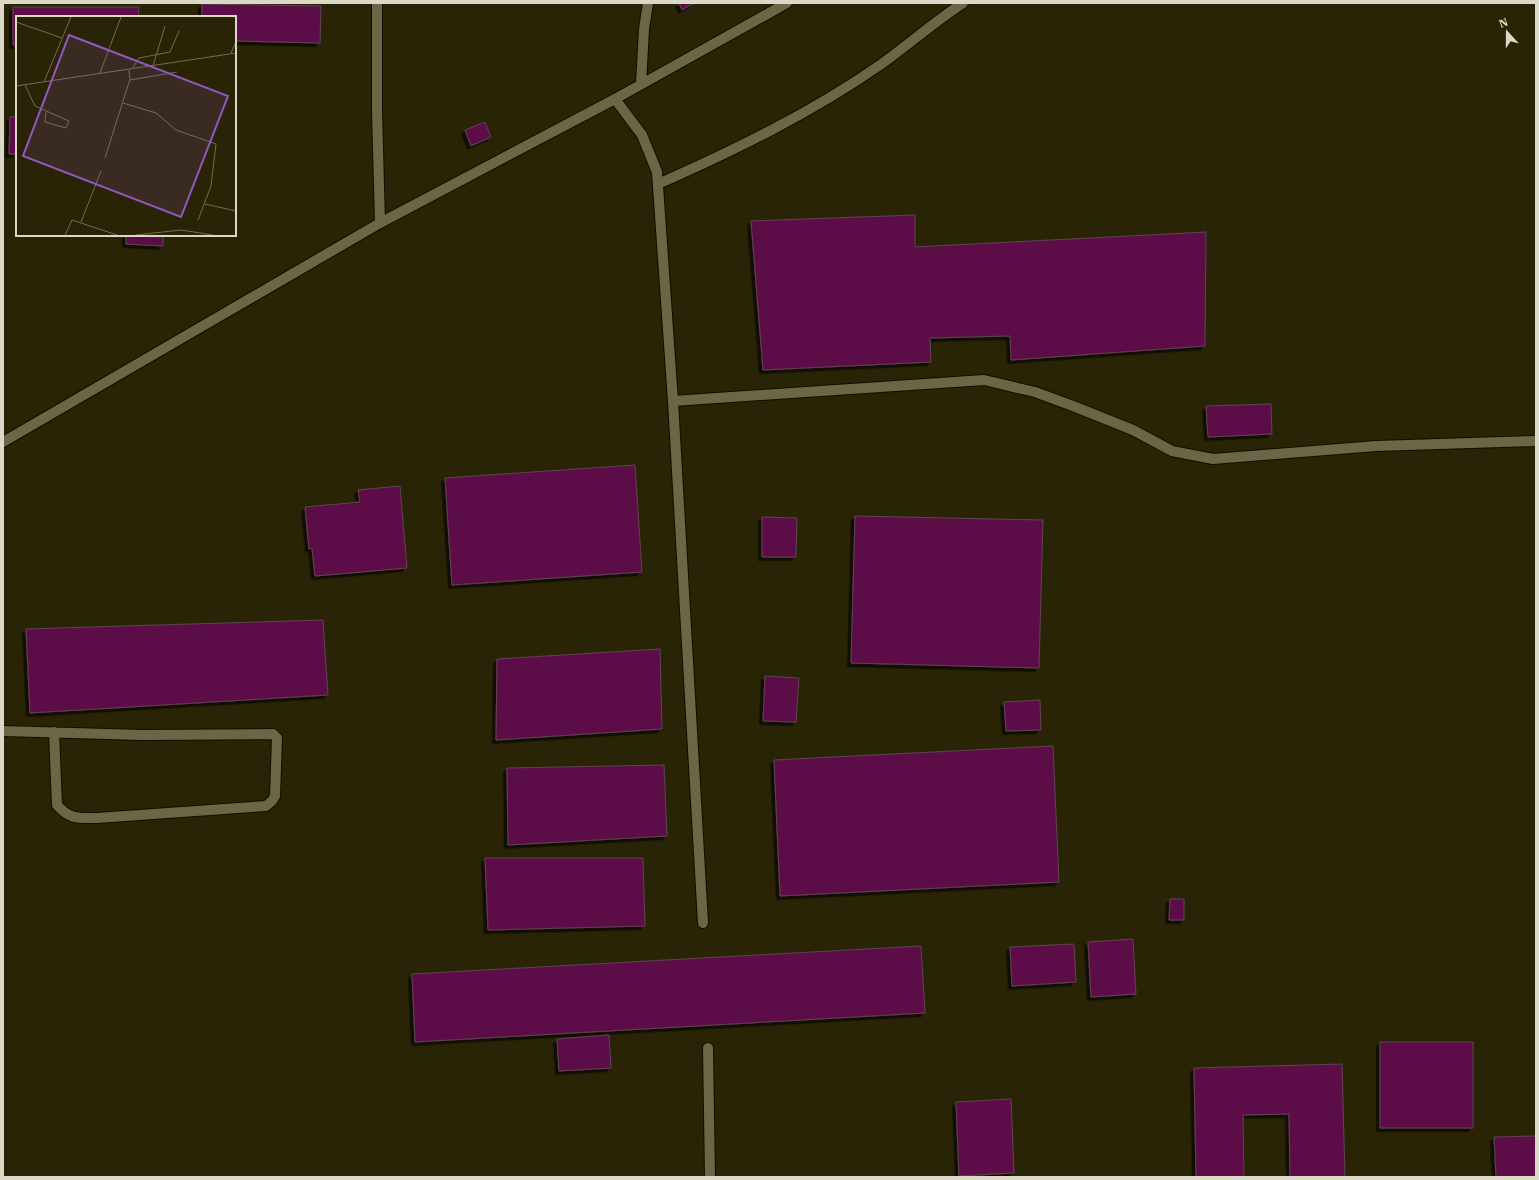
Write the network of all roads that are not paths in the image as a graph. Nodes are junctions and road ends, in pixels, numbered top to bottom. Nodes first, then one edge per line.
1 (377, 3) edge
2 (648, 3) edge
3 (787, 3) edge
4 (963, 3) edge
5 (641, 84) junction
6 (615, 99) junction
7 (658, 184) junction
8 (380, 223) junction
9 (674, 401) junction
10 (1536, 441) edge
11 (3, 442) edge
12 (3, 731) edge
13 (54, 732) junction
14 (703, 923) dead end
15 (708, 1048) dead end
16 (710, 1177) edge

1 - 8 street
2 - 5 street
3 - 5 street
4 - 7 street
5 - 6 street
6 - 7 street
6 - 8 street
7 - 9 street
8 - 11 street
9 - 10 street
9 - 14 street
12 - 13 street
13 - 13 street
15 - 16 street

